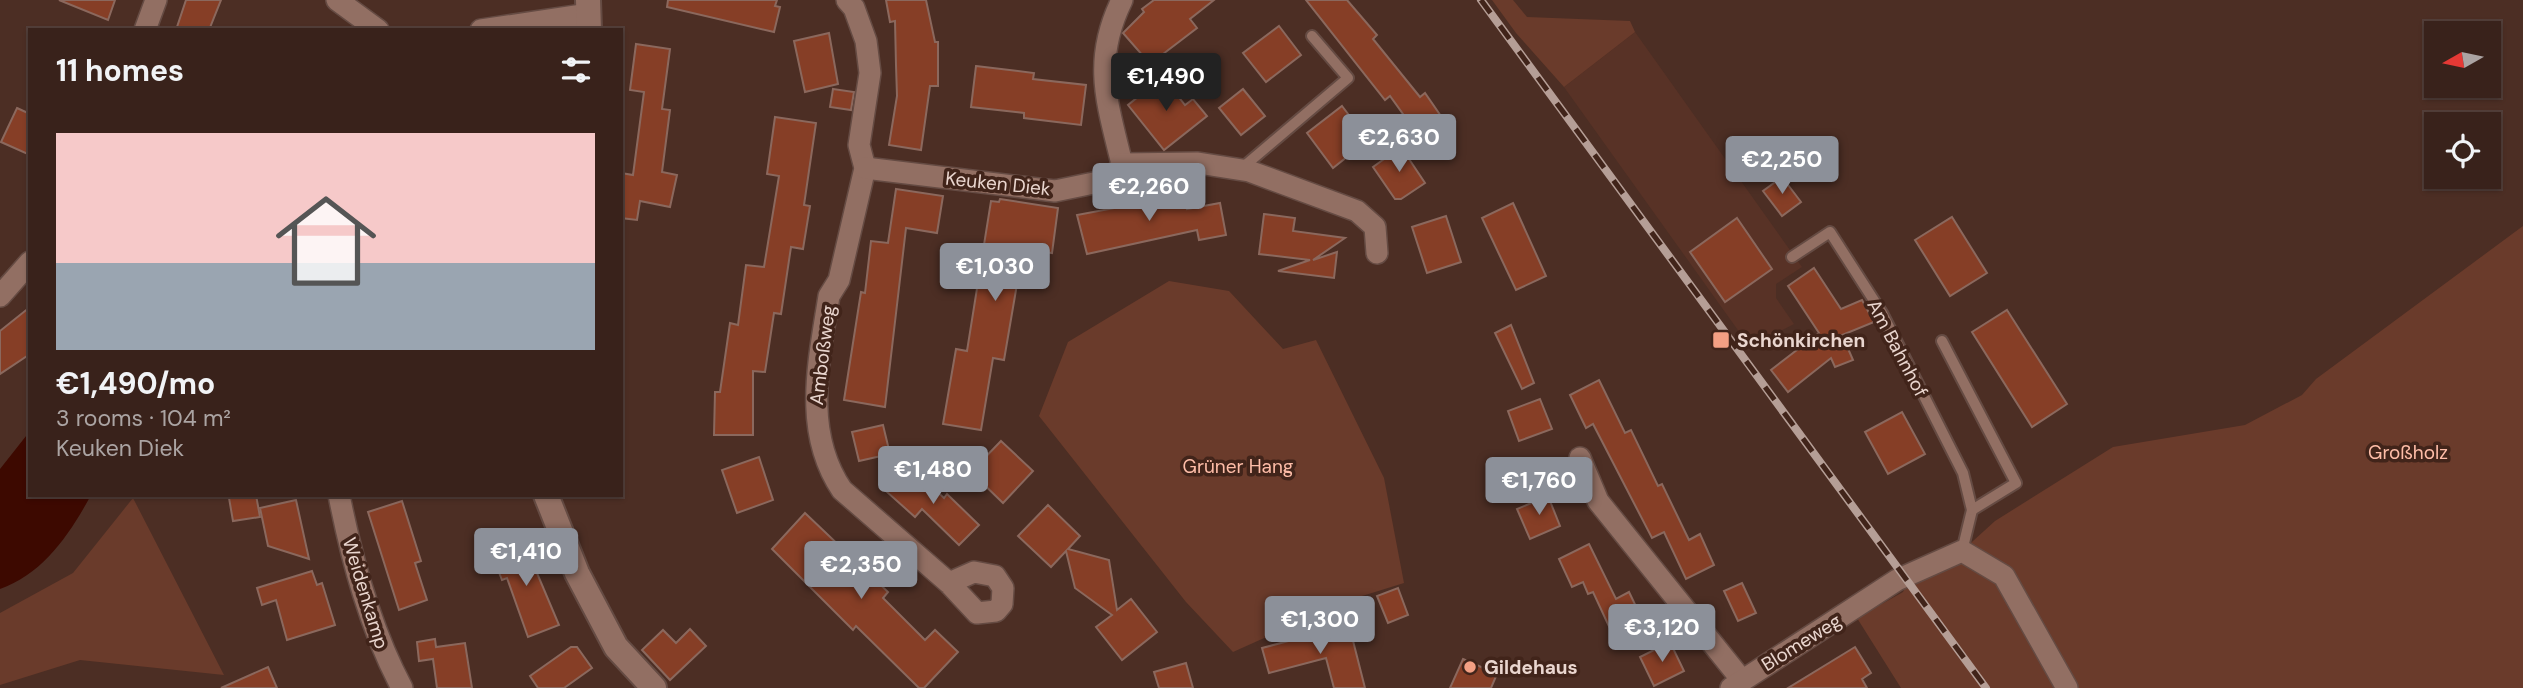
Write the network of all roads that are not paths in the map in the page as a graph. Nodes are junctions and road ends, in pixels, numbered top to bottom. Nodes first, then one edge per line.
1 (156, 0) edge
2 (337, 0) edge
3 (846, 0) edge
4 (1122, 0) edge
5 (589, 15) edge
6 (146, 28) edge
7 (374, 28) edge
8 (495, 28) edge
9 (1312, 36) dead end
10 (1122, 164) junction
11 (865, 168) junction
12 (1240, 170) junction
13 (1377, 253) dead end
14 (1792, 257) dead end
15 (28, 264) edge
16 (0, 296) edge
17 (1942, 341) dead end
18 (1580, 458) dead end
19 (339, 497) edge
20 (547, 497) edge
21 (1972, 510) junction
22 (1962, 551) junction
23 (950, 583) dead end
24 (1736, 684) edge
25 (402, 688) edge
26 (654, 688) edge
27 (2067, 688) edge

1 - 6 street
2 - 7 street
3 - 11 street, Amboßweg
4 - 10 street
5 - 8 street
9 - 12 lane
10 - 11 street, Keuken Diek
10 - 12 street
11 - 23 street, Amboßweg
12 - 13 street
14 - 21 lane, Am Bahnhof
15 - 16 street
17 - 21 lane
18 - 24 street
19 - 25 street, Weidenkamp
20 - 26 street
21 - 22 lane, Am Bahnhof
22 - 24 street, Blomeweg
22 - 27 street

